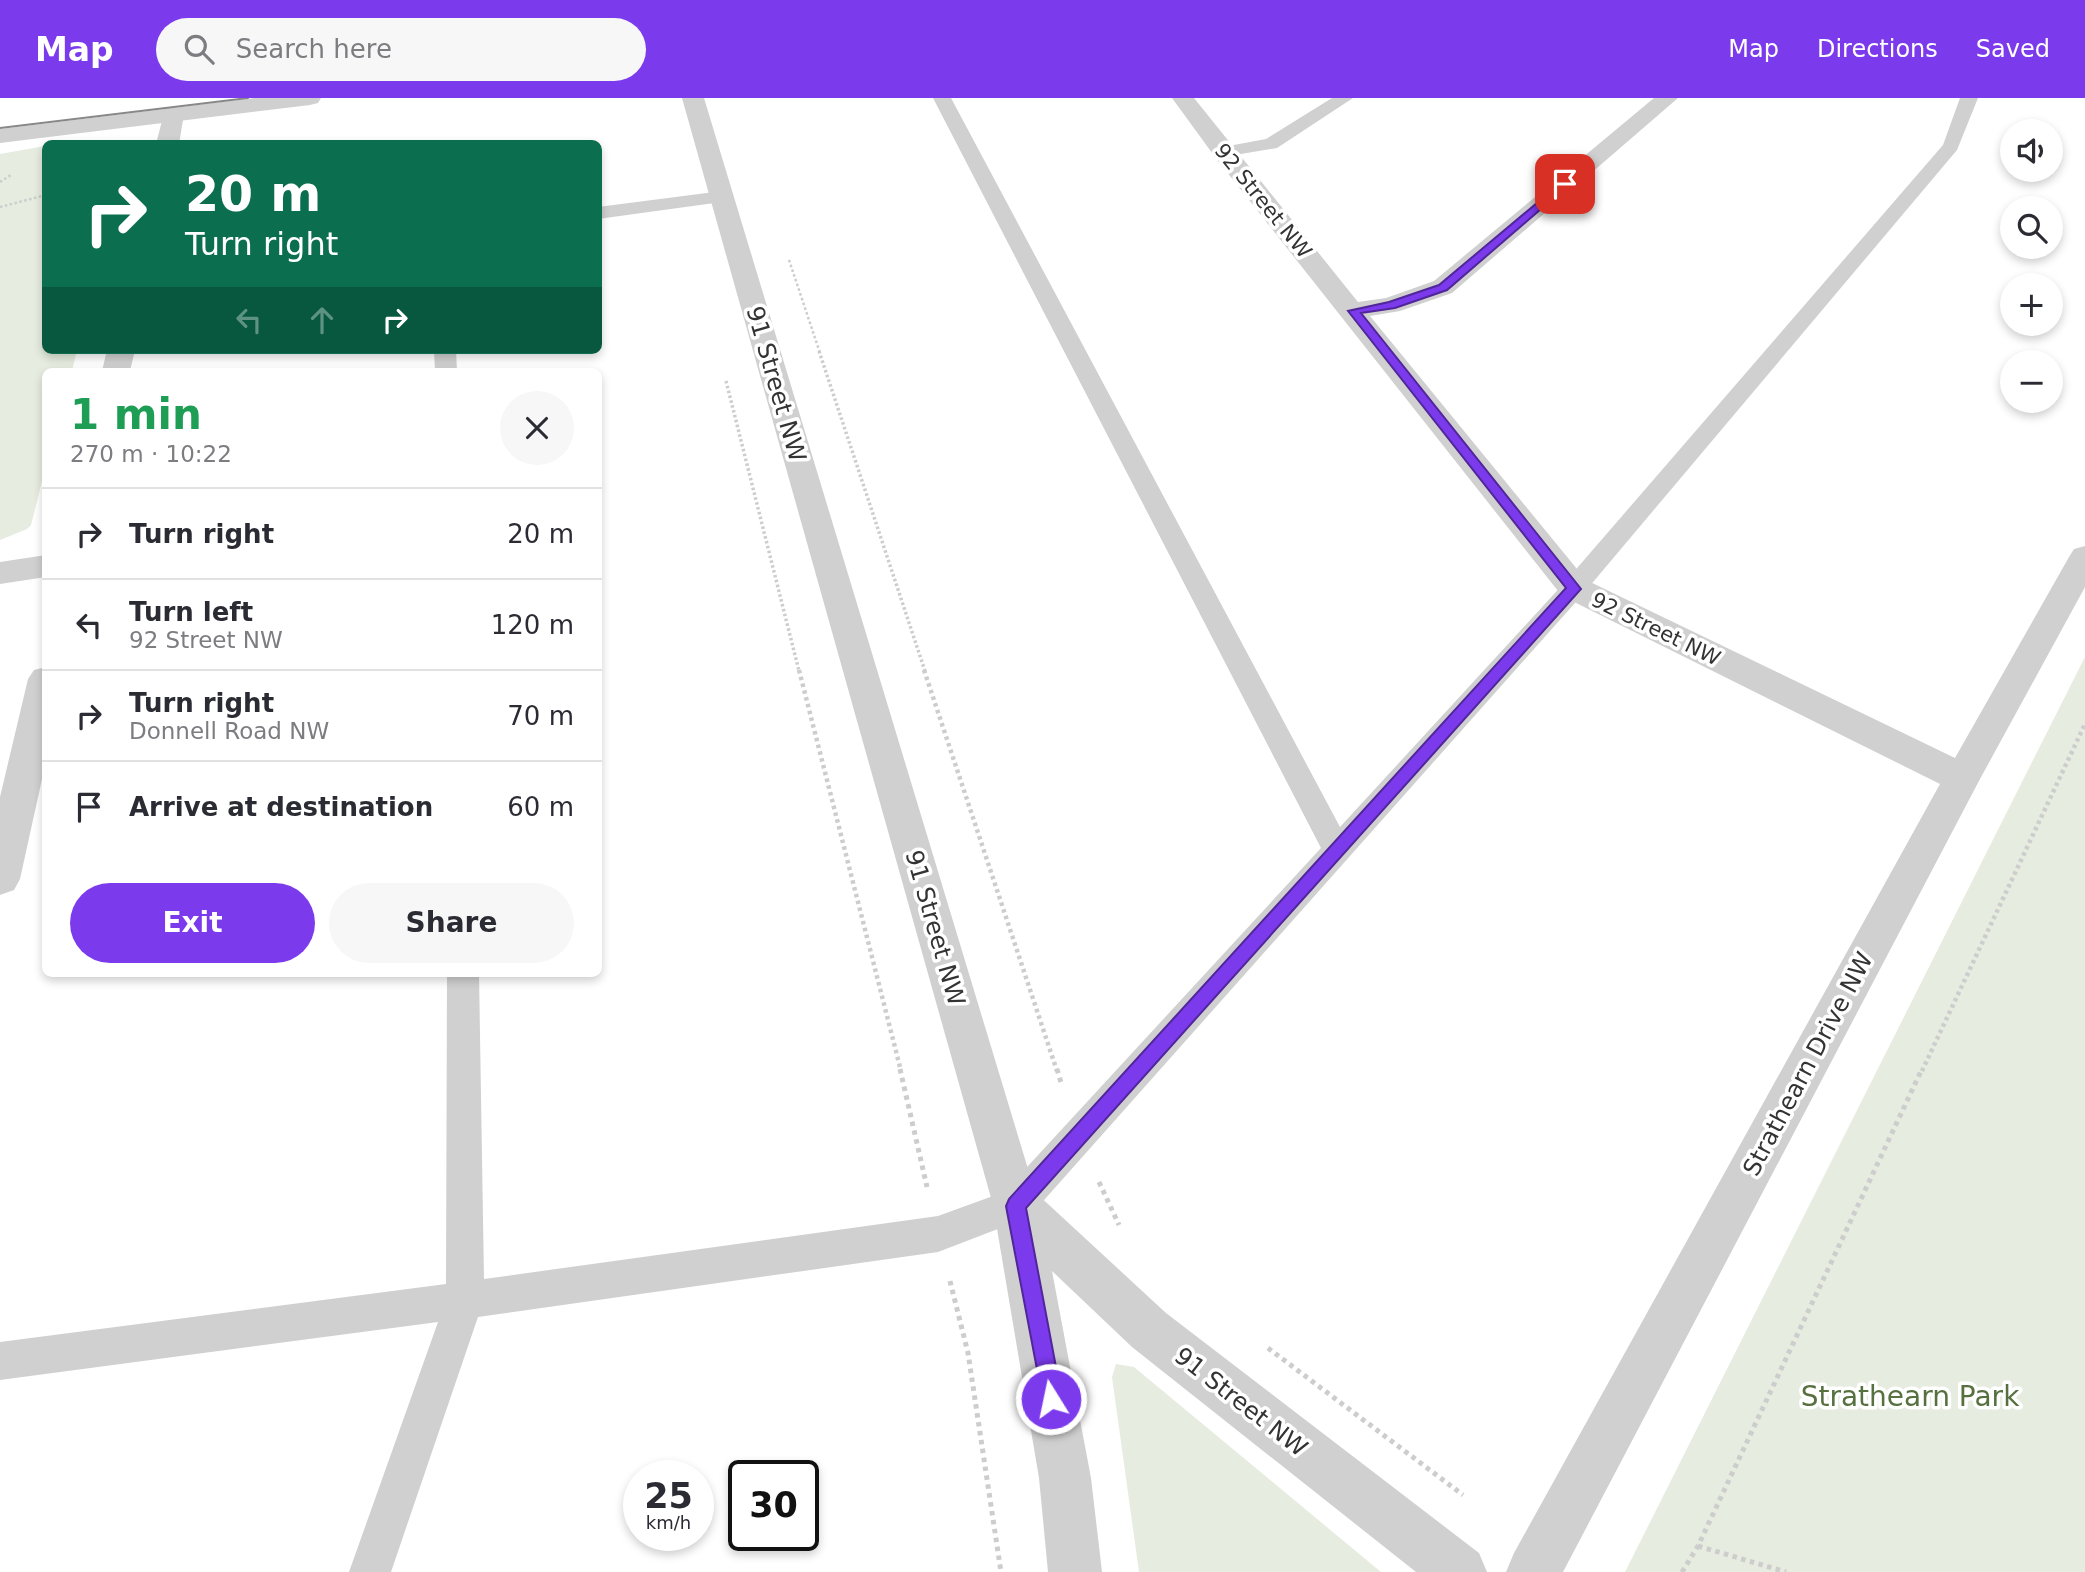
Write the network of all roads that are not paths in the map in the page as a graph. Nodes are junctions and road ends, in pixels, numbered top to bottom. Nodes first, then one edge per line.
1 (310, 98) edge
2 (693, 98) edge
3 (942, 98) edge
4 (1183, 98) edge
5 (1343, 98) edge
6 (1667, 98) edge
7 (1969, 98) edge
8 (173, 114) junction
9 (0, 136) edge
10 (168, 140) edge
11 (1223, 152) junction
12 (722, 197) junction
13 (602, 213) edge
14 (1353, 311) junction
15 (2085, 557) edge
16 (42, 567) edge
17 (0, 573) edge
18 (1574, 589) junction
19 (42, 696) edge
20 (1962, 778) junction
21 (1337, 849) junction
22 (0, 879) edge
23 (463, 977) edge
24 (1016, 1206) junction
25 (465, 1300) junction
26 (0, 1361) edge
27 (370, 1572) edge
28 (1075, 1572) edge
29 (1460, 1572) edge
30 (1533, 1572) edge

1 - 8 street
2 - 12 street, 91 Street NW
3 - 21 lane
4 - 11 street, 92 Street NW
5 - 11 lane
6 - 14 street
7 - 18 lane
8 - 9 street
8 - 10 street
11 - 14 street, 92 Street NW
12 - 13 lane
12 - 24 street, 91 Street NW
14 - 18 street, 92 Street NW
15 - 20 street, Strathearn Drive NW
16 - 17 street
18 - 20 street, 92 Street NW
18 - 21 lane
19 - 22 street
20 - 30 street, Strathearn Drive NW
21 - 24 lane
23 - 25 lane
24 - 25 lane
24 - 28 street
24 - 29 street, 91 Street NW
25 - 26 lane
25 - 27 lane

